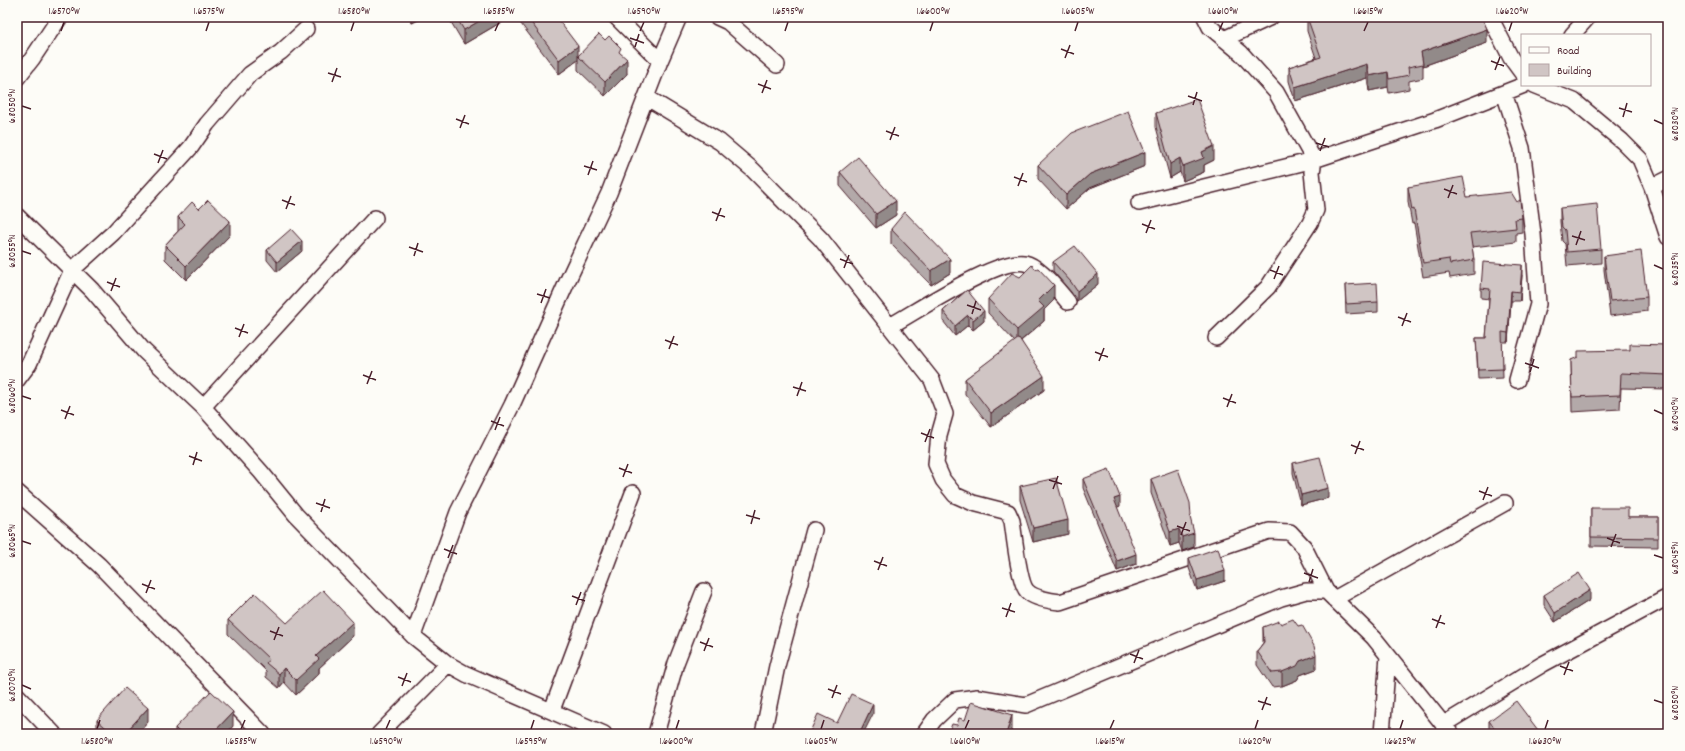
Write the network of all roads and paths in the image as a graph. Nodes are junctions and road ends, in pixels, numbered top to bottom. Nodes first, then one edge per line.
1 (60, 17) edge
2 (616, 17) edge
3 (680, 17) edge
4 (717, 17) edge
5 (1205, 17) edge
6 (1271, 17) edge
7 (1490, 17) edge
8 (1588, 17) edge
9 (306, 29) dead end
10 (1573, 34) edge
11 (1224, 39) junction
12 (660, 61) junction
13 (777, 65) dead end
14 (1521, 72) edge
15 (17, 78) edge
16 (1522, 86) edge
17 (1536, 86) edge
18 (1504, 93) junction
19 (646, 96) junction
20 (1314, 160) junction
21 (1668, 180) edge
22 (1652, 187) junction
23 (1139, 203) dead end
24 (17, 216) edge
25 (375, 218) dead end
26 (1668, 237) edge
27 (72, 270) junction
28 (1068, 302) dead end
29 (890, 326) junction
30 (1216, 338) dead end
31 (17, 380) edge
32 (1516, 380) dead end
33 (203, 407) junction
34 (17, 492) edge
35 (633, 493) dead end
36 (1505, 503) dead end
37 (814, 530) dead end
38 (704, 591) dead end
39 (1330, 595) junction
40 (1668, 597) edge
41 (413, 636) junction
42 (1388, 656) junction
43 (448, 664) junction
44 (17, 696) edge
45 (552, 710) junction
46 (1448, 729) edge
47 (54, 734) edge
48 (263, 734) edge
49 (378, 734) edge
50 (604, 734) edge
51 (656, 734) edge
52 (763, 734) edge
53 (924, 734) edge
54 (1382, 734) edge

1 - 15 street
2 - 12 street
3 - 12 street
4 - 13 street
5 - 11 street
6 - 11 street
7 - 14 street
8 - 10 street
9 - 27 street
11 - 20 street
12 - 19 street
16 - 18 street
17 - 22 street
18 - 20 street
18 - 32 street
19 - 29 street
19 - 41 street
20 - 23 street
20 - 30 street
21 - 22 street
22 - 26 street
24 - 27 street
25 - 33 street
27 - 31 street
27 - 33 street
28 - 29 street
29 - 39 street
33 - 41 street
34 - 48 street
35 - 45 street
36 - 39 street
37 - 52 street
38 - 51 street
39 - 42 street
39 - 53 street
40 - 46 street
41 - 43 street
42 - 46 street
42 - 54 street
43 - 45 street
43 - 49 street
44 - 47 street
45 - 50 street

